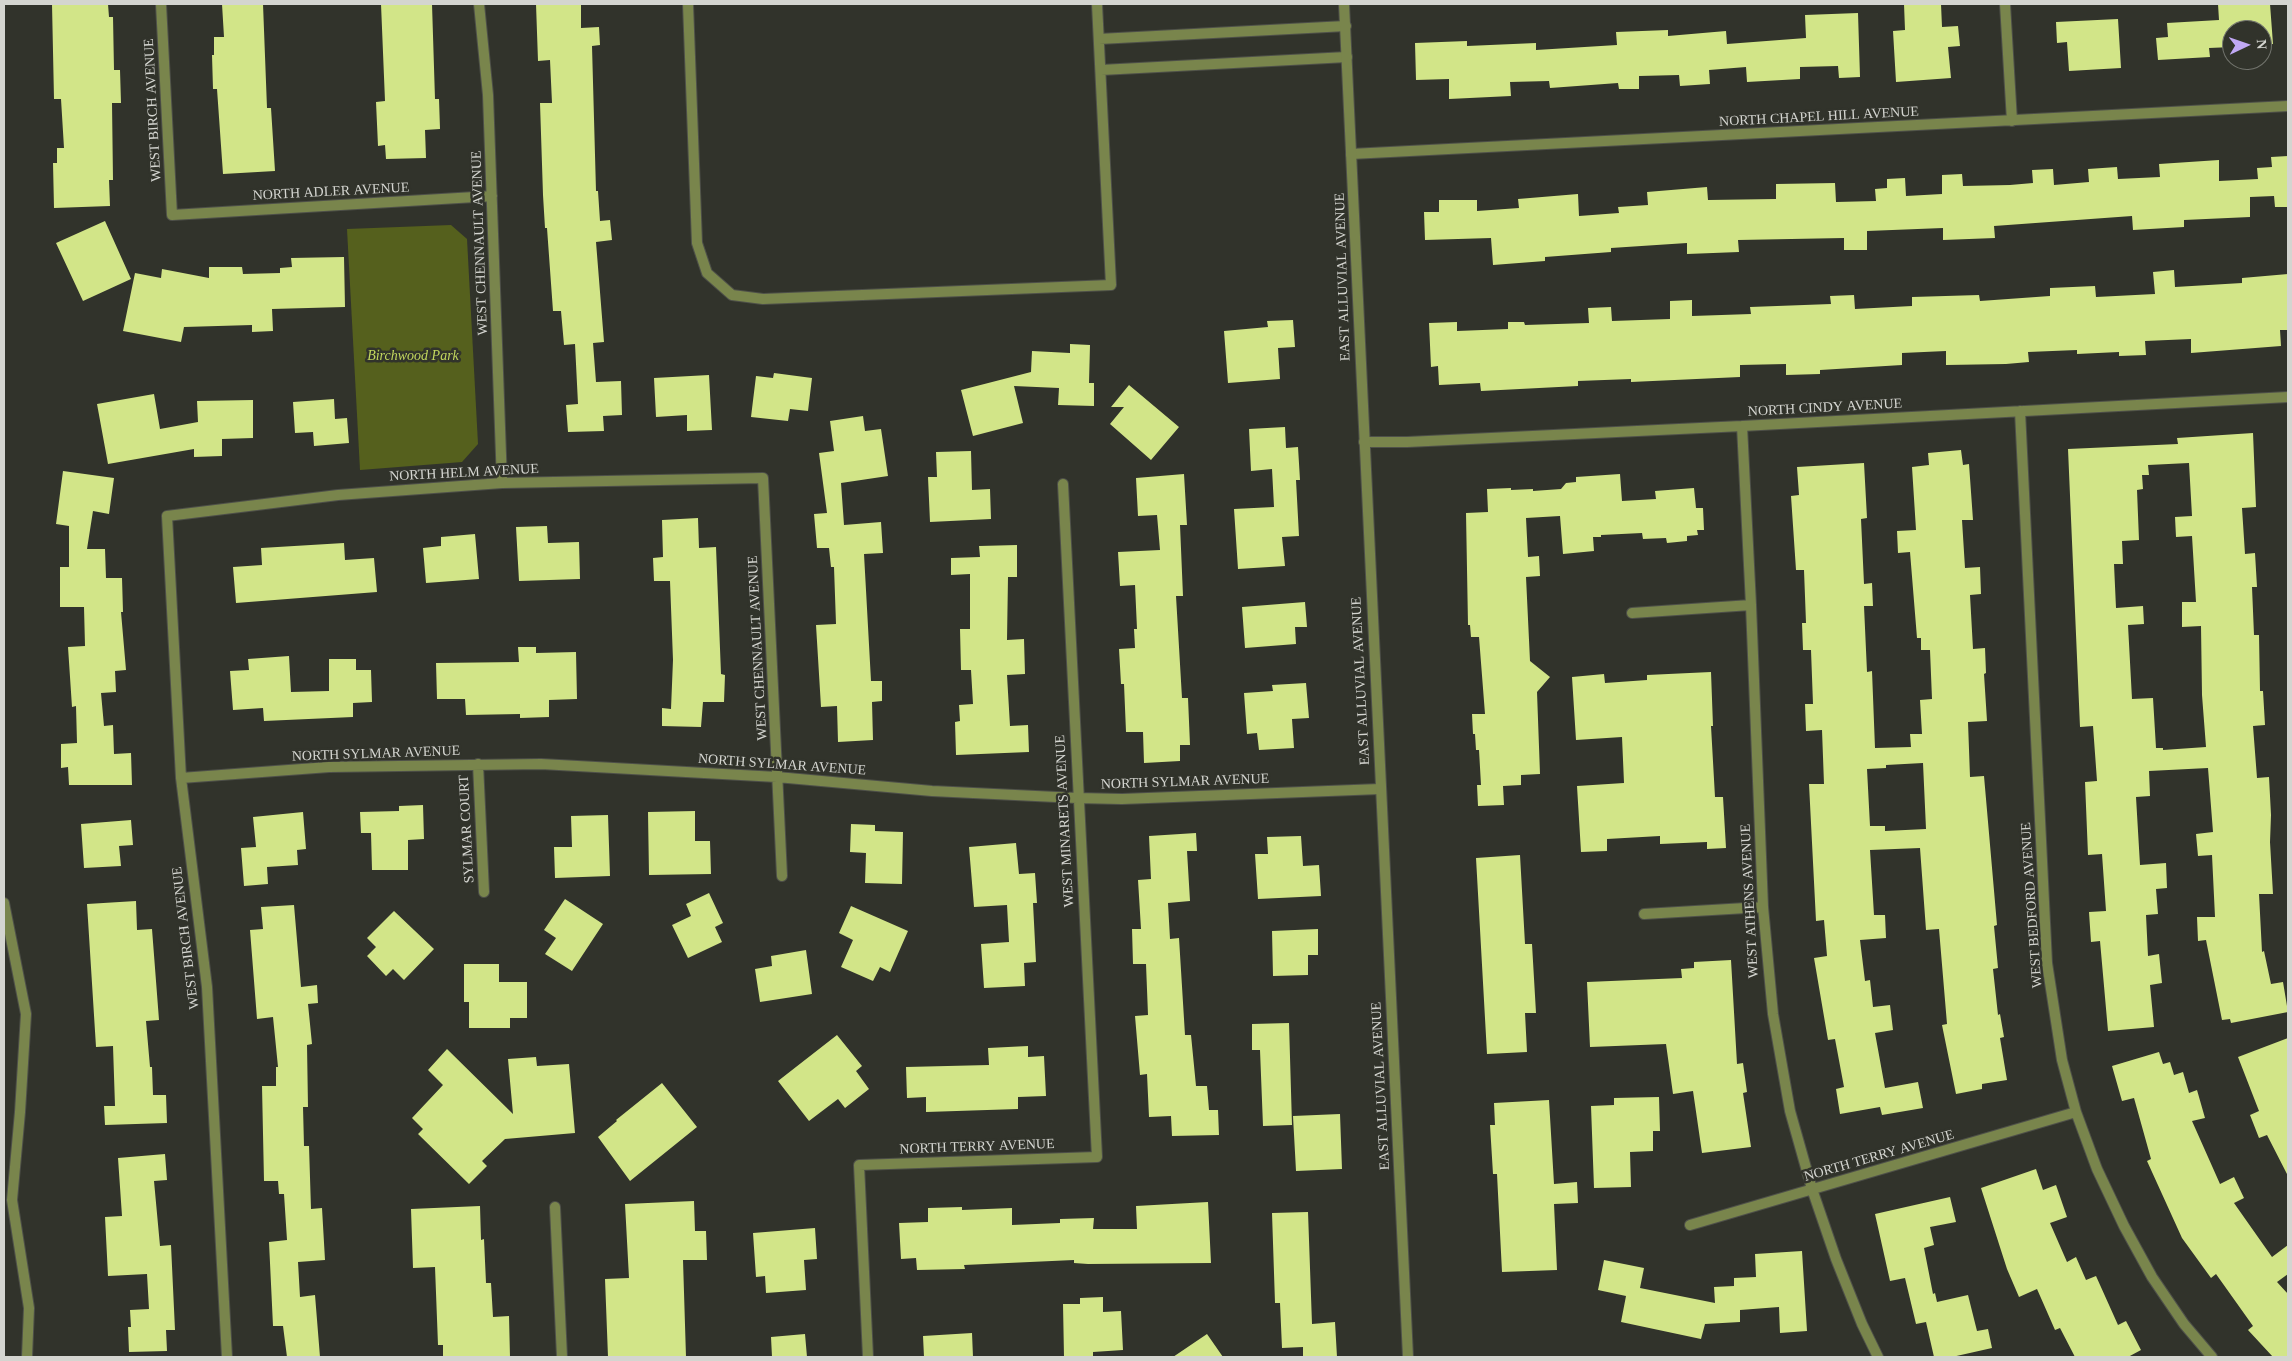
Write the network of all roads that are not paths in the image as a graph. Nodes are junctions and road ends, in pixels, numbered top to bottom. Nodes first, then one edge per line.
1 (160, 4) edge
2 (479, 4) edge
3 (688, 4) edge
4 (1097, 4) edge
5 (1344, 4) edge
6 (2005, 4) edge
7 (1346, 26) junction
8 (1099, 39) junction
9 (1347, 57) junction
10 (1101, 70) junction
11 (2288, 106) edge
12 (2012, 121) junction
13 (1352, 154) junction
14 (492, 196) junction
15 (172, 215) joint
16 (2288, 397) edge
17 (2020, 411) junction
18 (1742, 426) junction
19 (1364, 442) junction
20 (763, 478) joint
21 (502, 482) junction
22 (1063, 484) dead end
23 (167, 516) joint
24 (1751, 605) junction
25 (1632, 612) dead end
26 (478, 764) junction
27 (778, 777) junction
28 (181, 778) junction
29 (1380, 789) junction
30 (1078, 798) junction
31 (782, 876) dead end
32 (484, 892) dead end
33 (4, 904) edge
34 (1762, 907) junction
35 (1644, 914) dead end
36 (2076, 1112) junction
37 (1097, 1157) joint
38 (1812, 1190) junction
39 (555, 1207) dead end
40 (1690, 1225) dead end
41 (27, 1357) edge
42 (227, 1357) edge
43 (562, 1357) edge
44 (868, 1357) edge
45 (1408, 1357) edge
46 (1878, 1357) edge
47 (2212, 1357) edge

1 - 15 street, WEST BIRCH AVENUE
2 - 14 street, WEST CHENNAULT AVENUE
3 - 10 street
4 - 8 street
5 - 7 street, EAST ALLUVIAL AVENUE
6 - 12 street
7 - 8 street
7 - 9 street, EAST ALLUVIAL AVENUE
8 - 10 street
9 - 10 street
9 - 13 street, EAST ALLUVIAL AVENUE
11 - 12 street, NORTH CHAPEL HILL AVENUE
12 - 13 street, NORTH CHAPEL HILL AVENUE
13 - 19 street, EAST ALLUVIAL AVENUE
14 - 15 street, NORTH ADLER AVENUE
14 - 21 street, WEST CHENNAULT AVENUE
16 - 17 street, NORTH CINDY AVENUE
17 - 18 street, NORTH CINDY AVENUE
17 - 36 street, WEST BEDFORD AVENUE
18 - 19 street, NORTH CINDY AVENUE
18 - 24 street, WEST ATHENS AVENUE
19 - 29 street, EAST ALLUVIAL AVENUE
20 - 21 street, NORTH HELM AVENUE
20 - 27 street, WEST CHENNAULT AVENUE
21 - 23 street, NORTH HELM AVENUE
22 - 30 street, WEST MINARETS AVENUE
23 - 28 street, WEST BIRCH AVENUE
24 - 25 street
24 - 34 street, WEST ATHENS AVENUE
26 - 27 street, NORTH SYLMAR AVENUE
26 - 28 street, NORTH SYLMAR AVENUE
26 - 32 street, SYLMAR COURT
27 - 30 street, NORTH SYLMAR AVENUE
27 - 31 street, WEST CHENNAULT AVENUE
28 - 42 street, WEST BIRCH AVENUE
29 - 30 street, NORTH SYLMAR AVENUE
29 - 45 street, EAST ALLUVIAL AVENUE
30 - 37 street, WEST MINARETS AVENUE
33 - 41 street
34 - 35 street
34 - 38 street, WEST ATHENS AVENUE
36 - 38 street, NORTH TERRY AVENUE
36 - 47 street, WEST BEDFORD AVENUE
37 - 44 street, NORTH TERRY AVENUE
38 - 40 street, NORTH TERRY AVENUE
38 - 46 street, WEST ATHENS AVENUE
39 - 43 street

